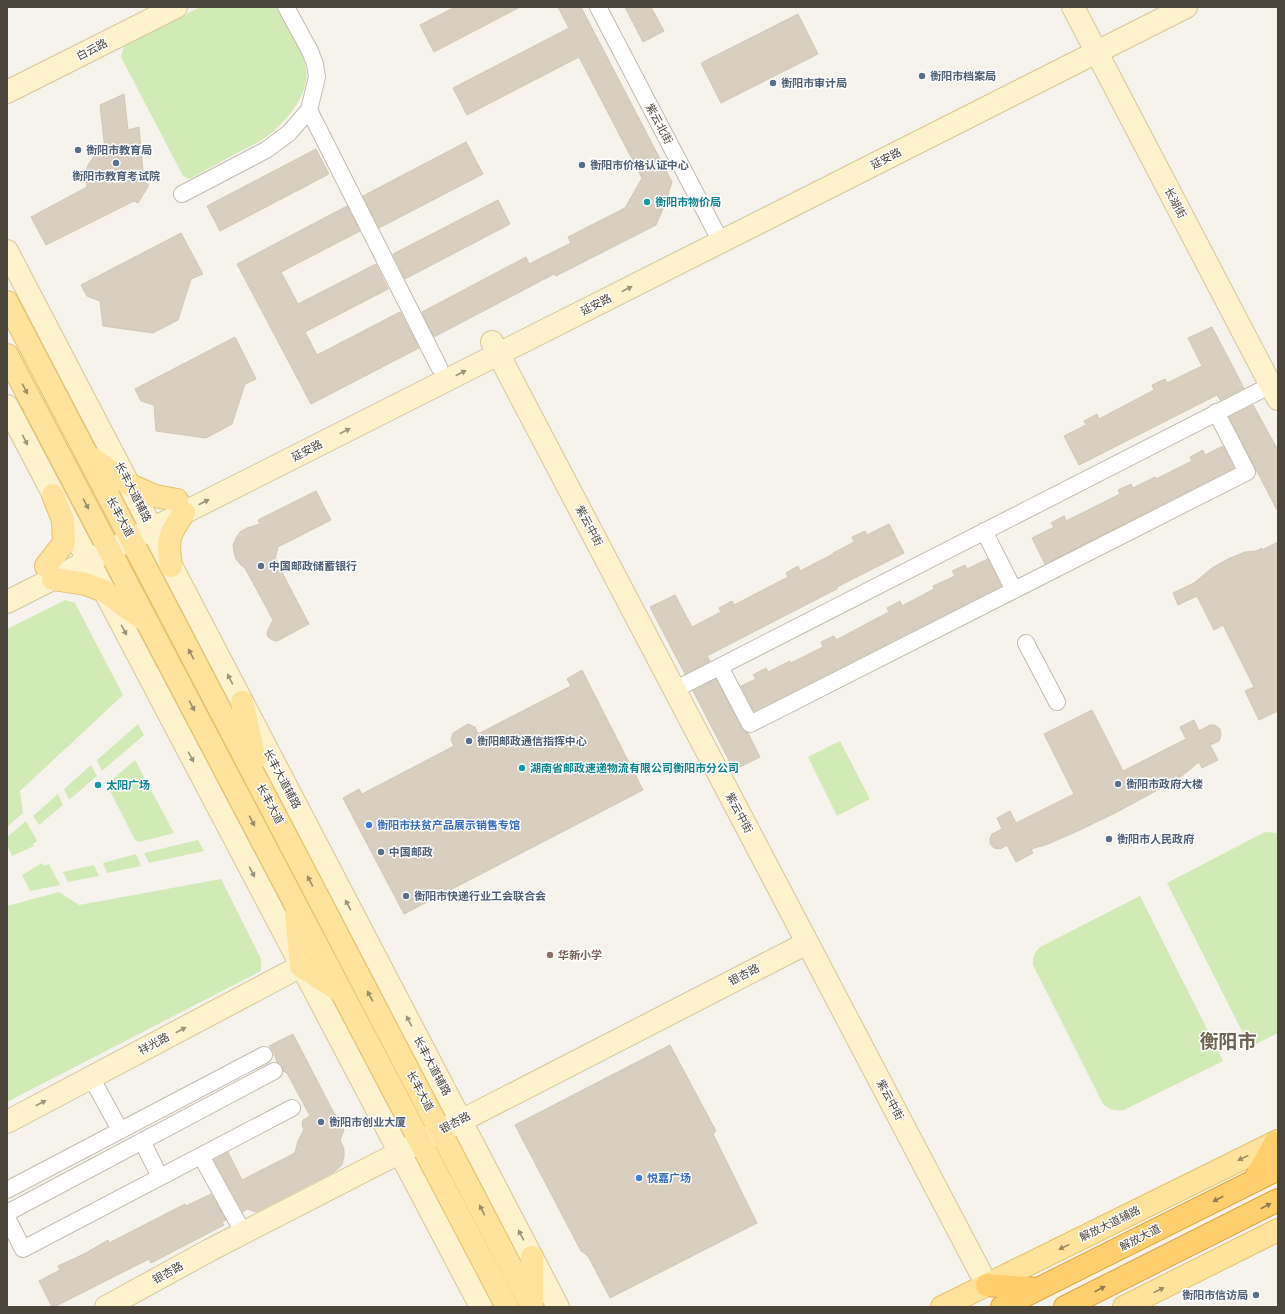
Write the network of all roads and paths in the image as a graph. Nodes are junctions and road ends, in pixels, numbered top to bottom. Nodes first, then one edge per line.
1 (150, 7) edge
2 (176, 7) edge
3 (286, 7) edge
4 (598, 7) edge
5 (1073, 7) edge
6 (1084, 7) edge
7 (1153, 7) edge
8 (1186, 7) edge
9 (1098, 43) junction
10 (7, 80) edge
11 (7, 92) edge
12 (309, 110) junction
13 (182, 194) dead end
14 (717, 235) junction
15 (7, 251) edge
16 (7, 302) edge
17 (495, 348) junction
18 (7, 354) edge
19 (439, 367) junction
20 (1276, 387) edge
21 (7, 406) edge
22 (1216, 412) junction
23 (87, 455) junction
24 (130, 485) junction
25 (54, 495) junction
26 (180, 506) junction
27 (149, 522) junction
28 (984, 531) junction
29 (128, 533) junction
30 (106, 544) junction
31 (85, 555) junction
32 (171, 566) junction
33 (50, 572) junction
34 (7, 586) edge
35 (1014, 590) junction
36 (104, 591) junction
37 (7, 602) edge
38 (147, 621) junction
39 (1026, 643) dead end
40 (720, 667) junction
41 (674, 690) junction
42 (1057, 702) dead end
43 (250, 740) junction
44 (218, 756) junction
45 (295, 903) junction
46 (807, 943) junction
47 (301, 966) junction
48 (342, 992) junction
49 (264, 1055) dead end
50 (274, 1071) dead end
51 (91, 1077) junction
52 (292, 1108) dead end
53 (460, 1120) junction
54 (7, 1122) edge
55 (120, 1130) junction
56 (440, 1130) junction
57 (142, 1141) junction
58 (420, 1141) junction
59 (1276, 1142) edge
60 (399, 1152) junction
61 (201, 1156) junction
62 (1278, 1169) edge
63 (160, 1177) junction
64 (1254, 1181) junction
65 (7, 1190) edge
66 (1278, 1200) edge
67 (7, 1213) edge
68 (7, 1218) edge
69 (1278, 1230) edge
70 (243, 1232) junction
71 (532, 1257) junction
72 (483, 1261) junction
73 (987, 1285) junction
74 (1037, 1290) junction
75 (106, 1307) edge
76 (481, 1307) edge
77 (494, 1307) edge
78 (507, 1307) edge
79 (532, 1307) edge
80 (558, 1307) edge
81 (942, 1307) edge
82 (1002, 1307) edge
83 (1065, 1307) edge
84 (1124, 1307) edge

1 - 10 main road, 白云路
2 - 11 main road, 白云路
3 - 12 street
4 - 14 street, 紫云北街
5 - 9 main road, 长湖街
6 - 9 main road, 长湖街
7 - 9 main road, 延安路
8 - 9 main road, 延安路
9 - 14 main road, 延安路
9 - 20 main road, 长湖街
12 - 13 street
12 - 19 street
14 - 17 main road, 延安路
15 - 24 main road, 长丰大道辅路
16 - 23 main road, 长丰大道
17 - 19 main road, 延安路
26 -> 17 main road, 延安路
17 - 41 main road, 紫云中街
18 -> 30 main road
19 - 26 main road, 延安路
20 - 22 street
21 -> 25 main road
22 - 28 street
22 - 35 street
23 - 24 main road
23 - 29 main road, 长丰大道
24 - 26 main road
24 - 27 main road, 长丰大道辅路
25 - 31 main road
25 - 33 main road
26 - 27 main road, 延安路
26 - 32 main road
27 - 29 main road, 延安路
27 - 32 main road, 长丰大道辅路
28 - 35 street
28 - 40 street
29 - 30 main road, 延安路
43 -> 29 main road, 长丰大道
30 - 31 main road, 延安路
30 - 38 main road
31 - 33 main road, 延安路
31 - 36 main road
43 -> 32 main road, 长丰大道辅路
33 - 34 main road, 延安路
33 - 36 main road
33 - 37 main road, 延安路
35 - 40 street
36 - 38 main road
36 -> 47 main road
38 -> 44 main road
39 - 42 street
40 - 41 street
41 - 46 main road, 紫云中街
43 - 44 main road
53 -> 43 main road, 长丰大道辅路
56 -> 43 main road, 长丰大道
44 -> 45 main road
45 - 47 main road
45 - 48 main road
46 - 53 main road, 银杏路
46 - 73 main road, 紫云中街
47 - 48 main road
51 -> 47 main road, 祥光路
47 - 60 main road
48 - 58 main road
49 - 55 street
50 - 57 street
54 -> 51 main road, 祥光路
51 - 55 street
52 - 61 street
53 - 56 main road, 银杏路
71 -> 53 main road, 长丰大道辅路
55 - 65 street
56 - 58 main road, 银杏路
79 -> 56 main road, 长丰大道
57 - 63 street
57 - 67 street
58 - 60 main road, 银杏路
58 - 72 main road
59 - 64 highway
59 -> 73 main road, 解放大道辅路
60 - 70 main road, 银杏路
60 - 76 main road
61 - 63 street
61 - 70 street
62 - 64 highway, 解放大道
63 - 68 street
64 -> 74 highway, 解放大道
83 -> 66 highway
84 -> 69 main road
70 - 75 main road, 银杏路
71 - 79 main road
71 - 80 main road, 长丰大道辅路
72 - 77 main road
72 - 78 main road
73 - 74 highway
73 - 81 main road, 解放大道辅路
74 - 82 highway, 解放大道

